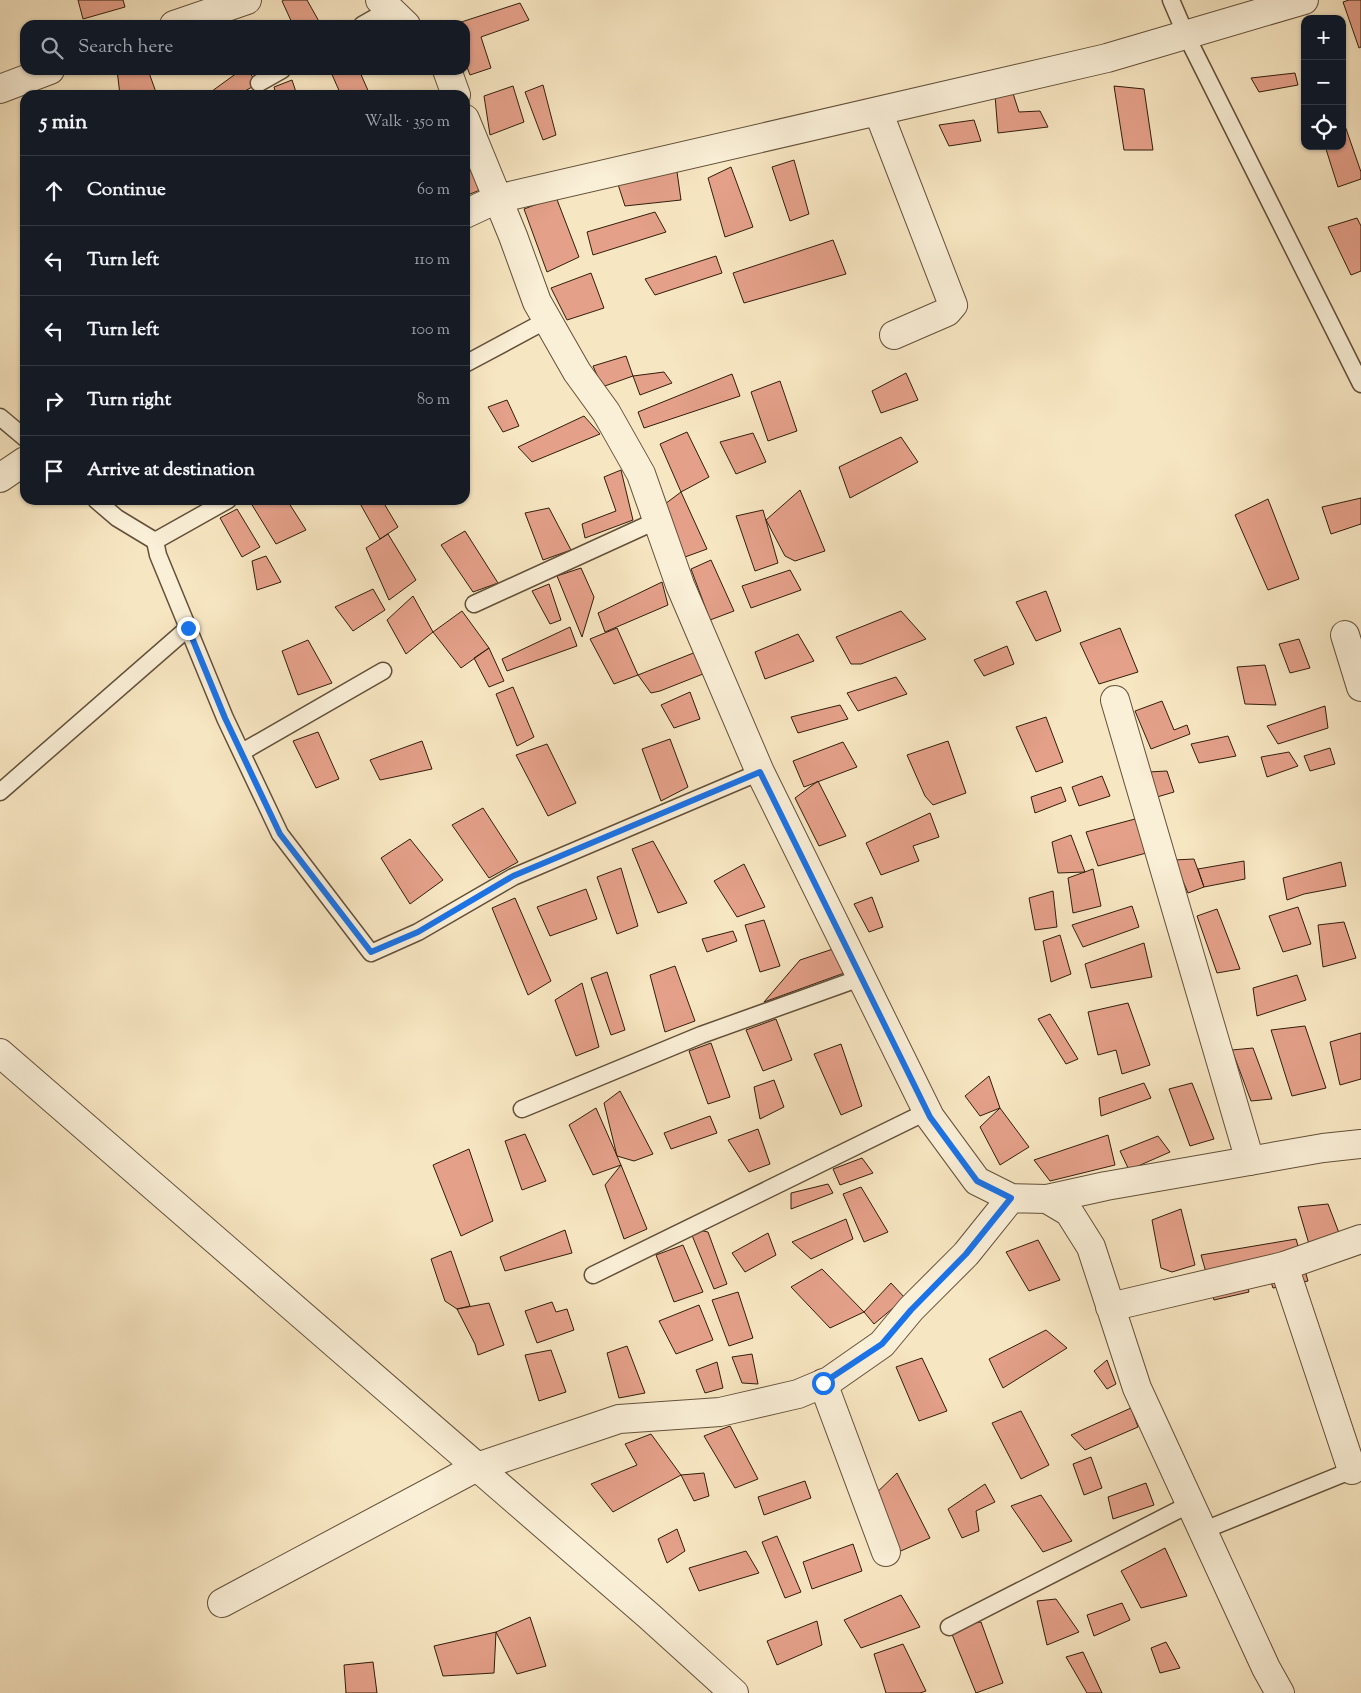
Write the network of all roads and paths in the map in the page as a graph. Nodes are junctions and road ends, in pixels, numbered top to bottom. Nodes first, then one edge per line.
1 (246, 0) edge
2 (1171, 0) edge
3 (1304, 0) edge
4 (392, 12) edge
5 (188, 20) edge
6 (374, 20) edge
7 (1186, 35) junction
8 (37, 75) edge
9 (273, 75) edge
10 (449, 75) edge
11 (259, 83) dead end
12 (0, 89) edge
13 (454, 90) edge
14 (878, 111) junction
15 (470, 132) edge
16 (497, 199) junction
17 (470, 212) edge
18 (547, 320) junction
19 (894, 335) dead end
20 (470, 361) edge
21 (1361, 384) edge
22 (0, 417) edge
23 (20, 434) edge
24 (20, 464) edge
25 (0, 478) edge
26 (102, 505) edge
27 (219, 505) edge
28 (658, 520) junction
29 (156, 541) junction
30 (474, 604) dead end
31 (188, 628) junction
32 (1345, 634) dead end
33 (383, 671) dead end
34 (1361, 687) edge
35 (1115, 700) dead end
36 (242, 752) junction
37 (760, 772) junction
38 (0, 792) edge
39 (863, 977) junction
40 (0, 1053) edge
41 (522, 1109) dead end
42 (928, 1111) junction
43 (1361, 1144) edge
44 (1250, 1161) junction
45 (1011, 1198) junction
46 (1047, 1199) junction
47 (1361, 1239) edge
48 (1284, 1266) junction
49 (593, 1275) dead end
50 (1110, 1307) junction
51 (823, 1383) junction
52 (477, 1467) junction
53 (1357, 1468) edge
54 (1190, 1504) junction
55 (1202, 1531) junction
56 (886, 1552) dead end
57 (222, 1603) dead end
58 (949, 1628) dead end
59 (734, 1693) edge
60 (1280, 1693) edge

1 - 5 street
2 - 7 lane
3 - 7 street
4 - 6 lane
7 - 14 street
7 - 21 lane
8 - 12 street
9 - 11 lane
10 - 13 street
14 - 16 street
14 - 19 street
15 - 16 street
16 - 17 street
16 - 18 street
18 - 20 lane
18 - 28 street
22 - 23 lane
24 - 25 street
26 - 29 lane
27 - 29 lane
28 - 30 lane
28 - 37 street
29 - 31 lane
31 - 36 lane
31 - 38 lane
32 - 34 street
33 - 36 lane
35 - 44 street
36 - 37 lane
37 - 39 street
39 - 41 lane
39 - 42 street
40 - 52 street
42 - 45 street
42 - 49 lane
43 - 44 street
44 - 46 street
45 - 46 street
45 - 51 street
46 - 50 street
47 - 48 street
48 - 50 street
48 - 53 street
50 - 54 street
51 - 52 street
51 - 56 street
52 - 57 street
52 - 59 street
53 - 55 lane
54 - 55 street
54 - 58 lane
55 - 60 street

